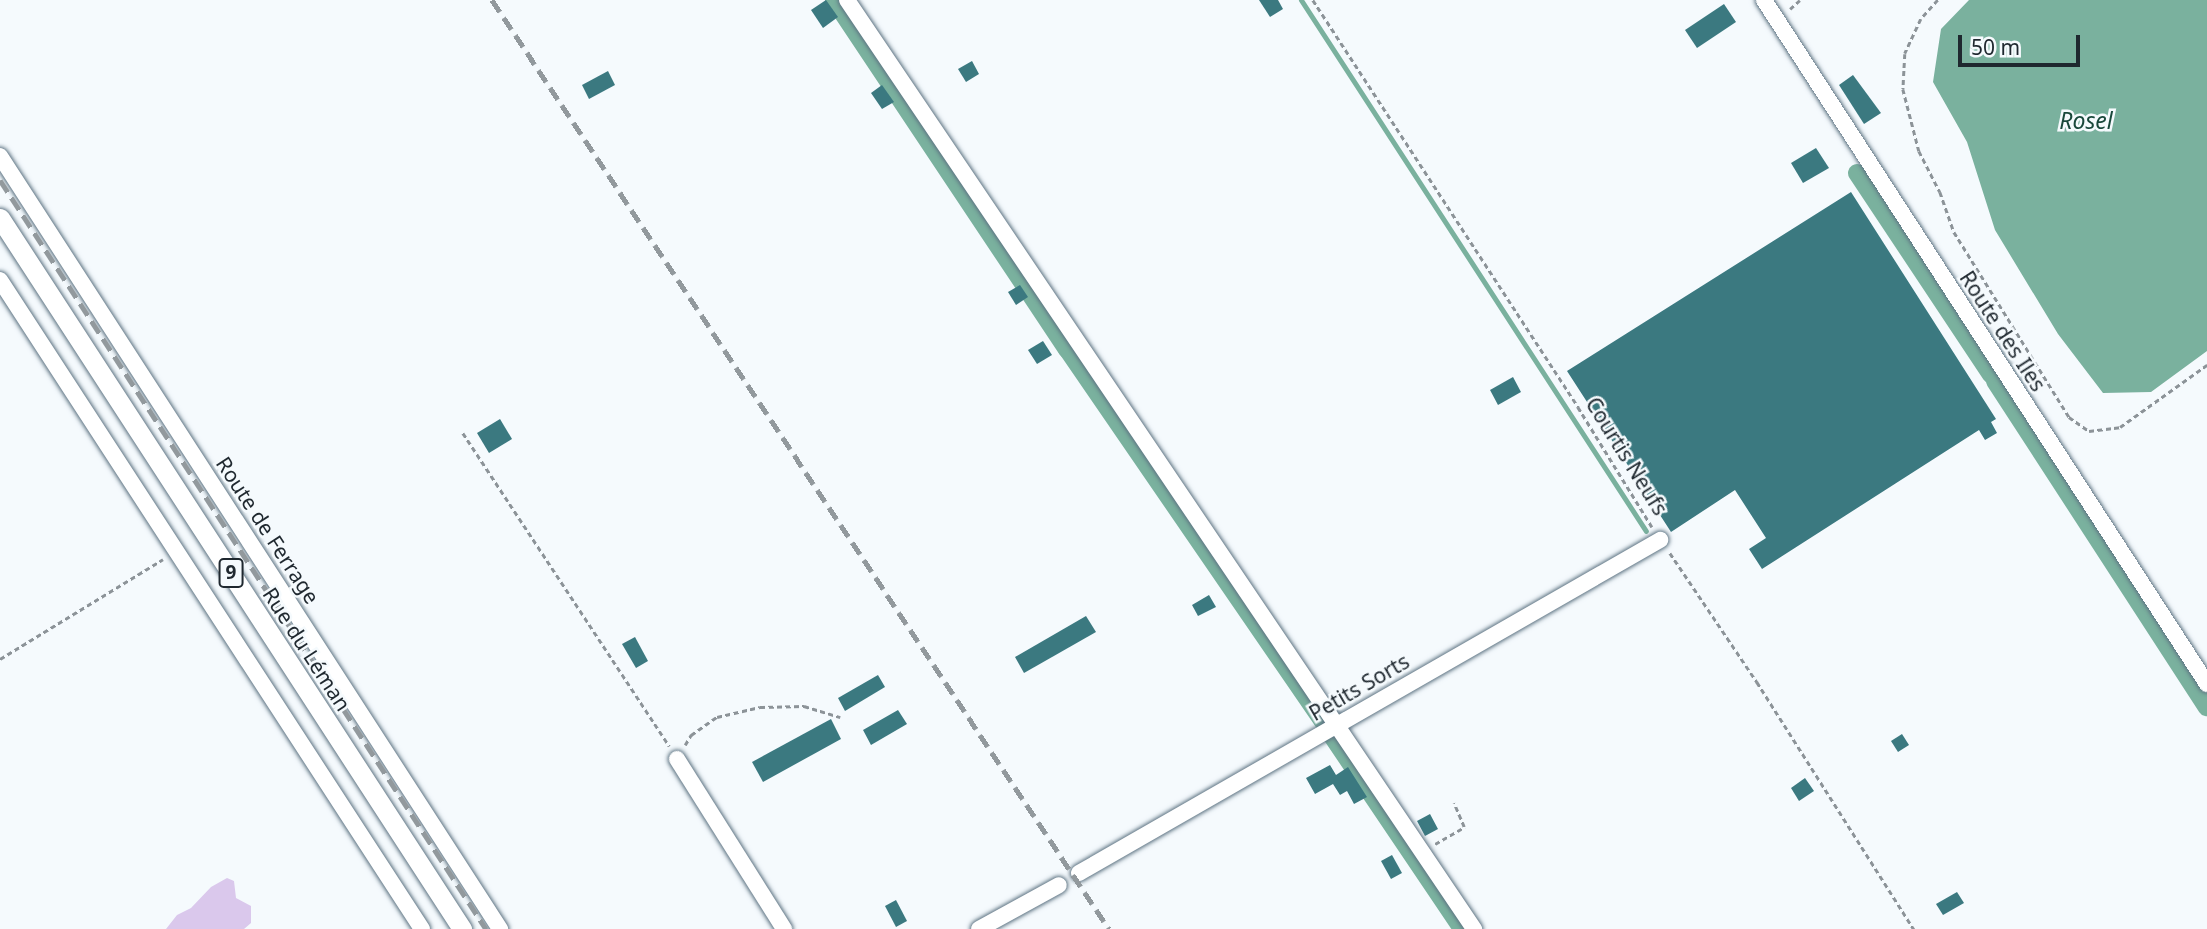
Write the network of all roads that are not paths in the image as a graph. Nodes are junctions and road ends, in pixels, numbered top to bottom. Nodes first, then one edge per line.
1 (846, 0) edge
2 (1765, 0) edge
3 (0, 156) edge
4 (0, 218) edge
5 (0, 280) edge
6 (1660, 540) road end
7 (2207, 684) edge
8 (1336, 723) junction
9 (677, 759) road end
10 (1080, 873) dead end
11 (1059, 885) dead end
12 (422, 929) edge
13 (462, 929) edge
14 (499, 929) edge
15 (784, 929) edge
16 (979, 929) edge
17 (1474, 929) edge

1 - 8 street
2 - 7 street, Route des Iles
3 - 14 street, Route de Ferrage
4 - 13 main road, Rue du Léman / 9
5 - 12 street
6 - 8 street, Petits Sorts
8 - 10 street, Petits Sorts
8 - 17 street
9 - 15 street
11 - 16 street

